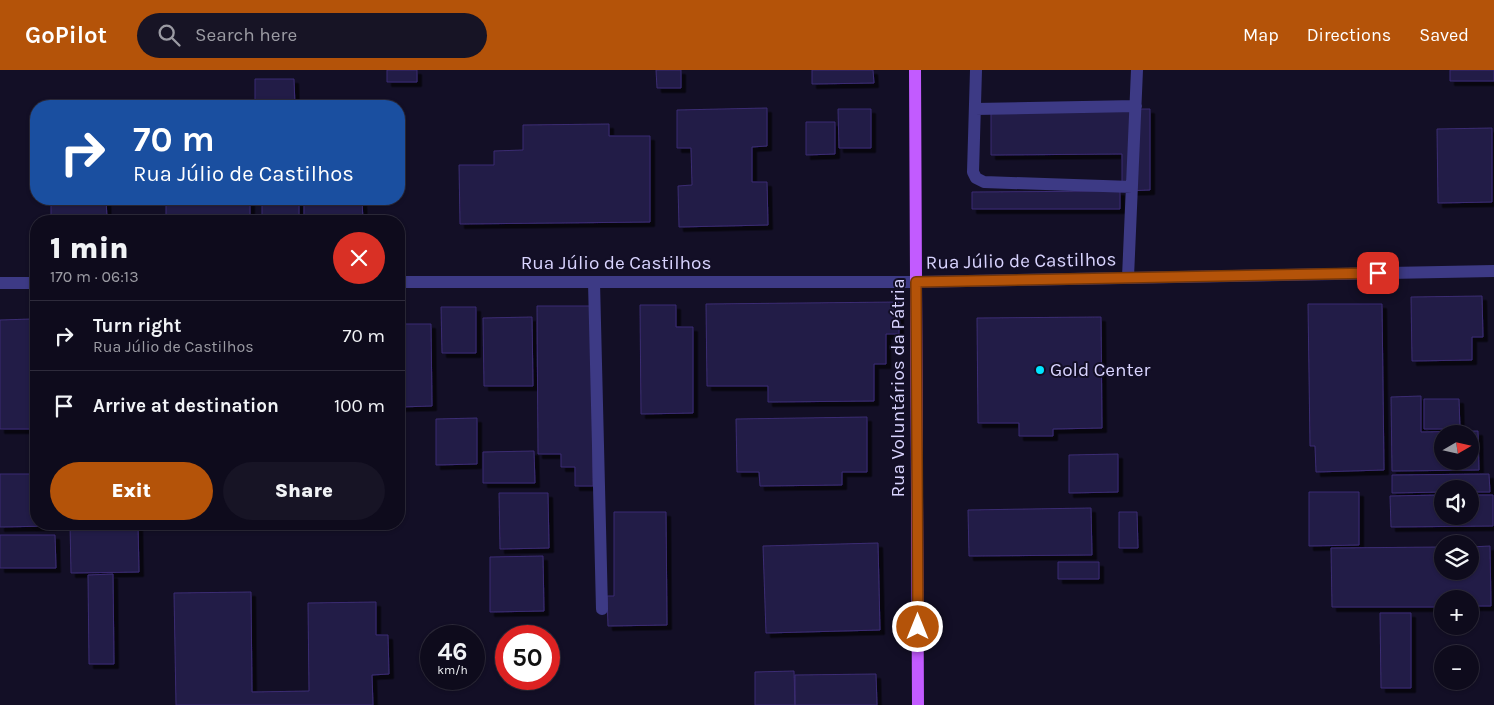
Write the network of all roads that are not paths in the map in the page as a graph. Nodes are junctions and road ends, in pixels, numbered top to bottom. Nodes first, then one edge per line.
1 (916, 70) edge
2 (976, 70) edge
3 (1137, 70) edge
4 (1136, 106) junction
5 (975, 109) junction
6 (1132, 187) junction
7 (1494, 271) edge
8 (1128, 278) junction
9 (405, 282) edge
10 (594, 282) junction
11 (916, 282) junction
12 (0, 283) edge
13 (30, 283) edge
14 (602, 609) dead end
15 (918, 705) edge

1 - 11 main road, Rua Voluntários da Pátria
2 - 5 street
3 - 4 street
4 - 5 street
4 - 6 street
5 - 6 street
6 - 8 street
7 - 8 street, Rua Júlio de Castilhos
8 - 11 street, Rua Júlio de Castilhos
9 - 10 street, Rua Júlio de Castilhos
10 - 11 street, Rua Júlio de Castilhos
10 - 14 street
11 - 15 main road, Rua Voluntários da Pátria
12 - 13 street

